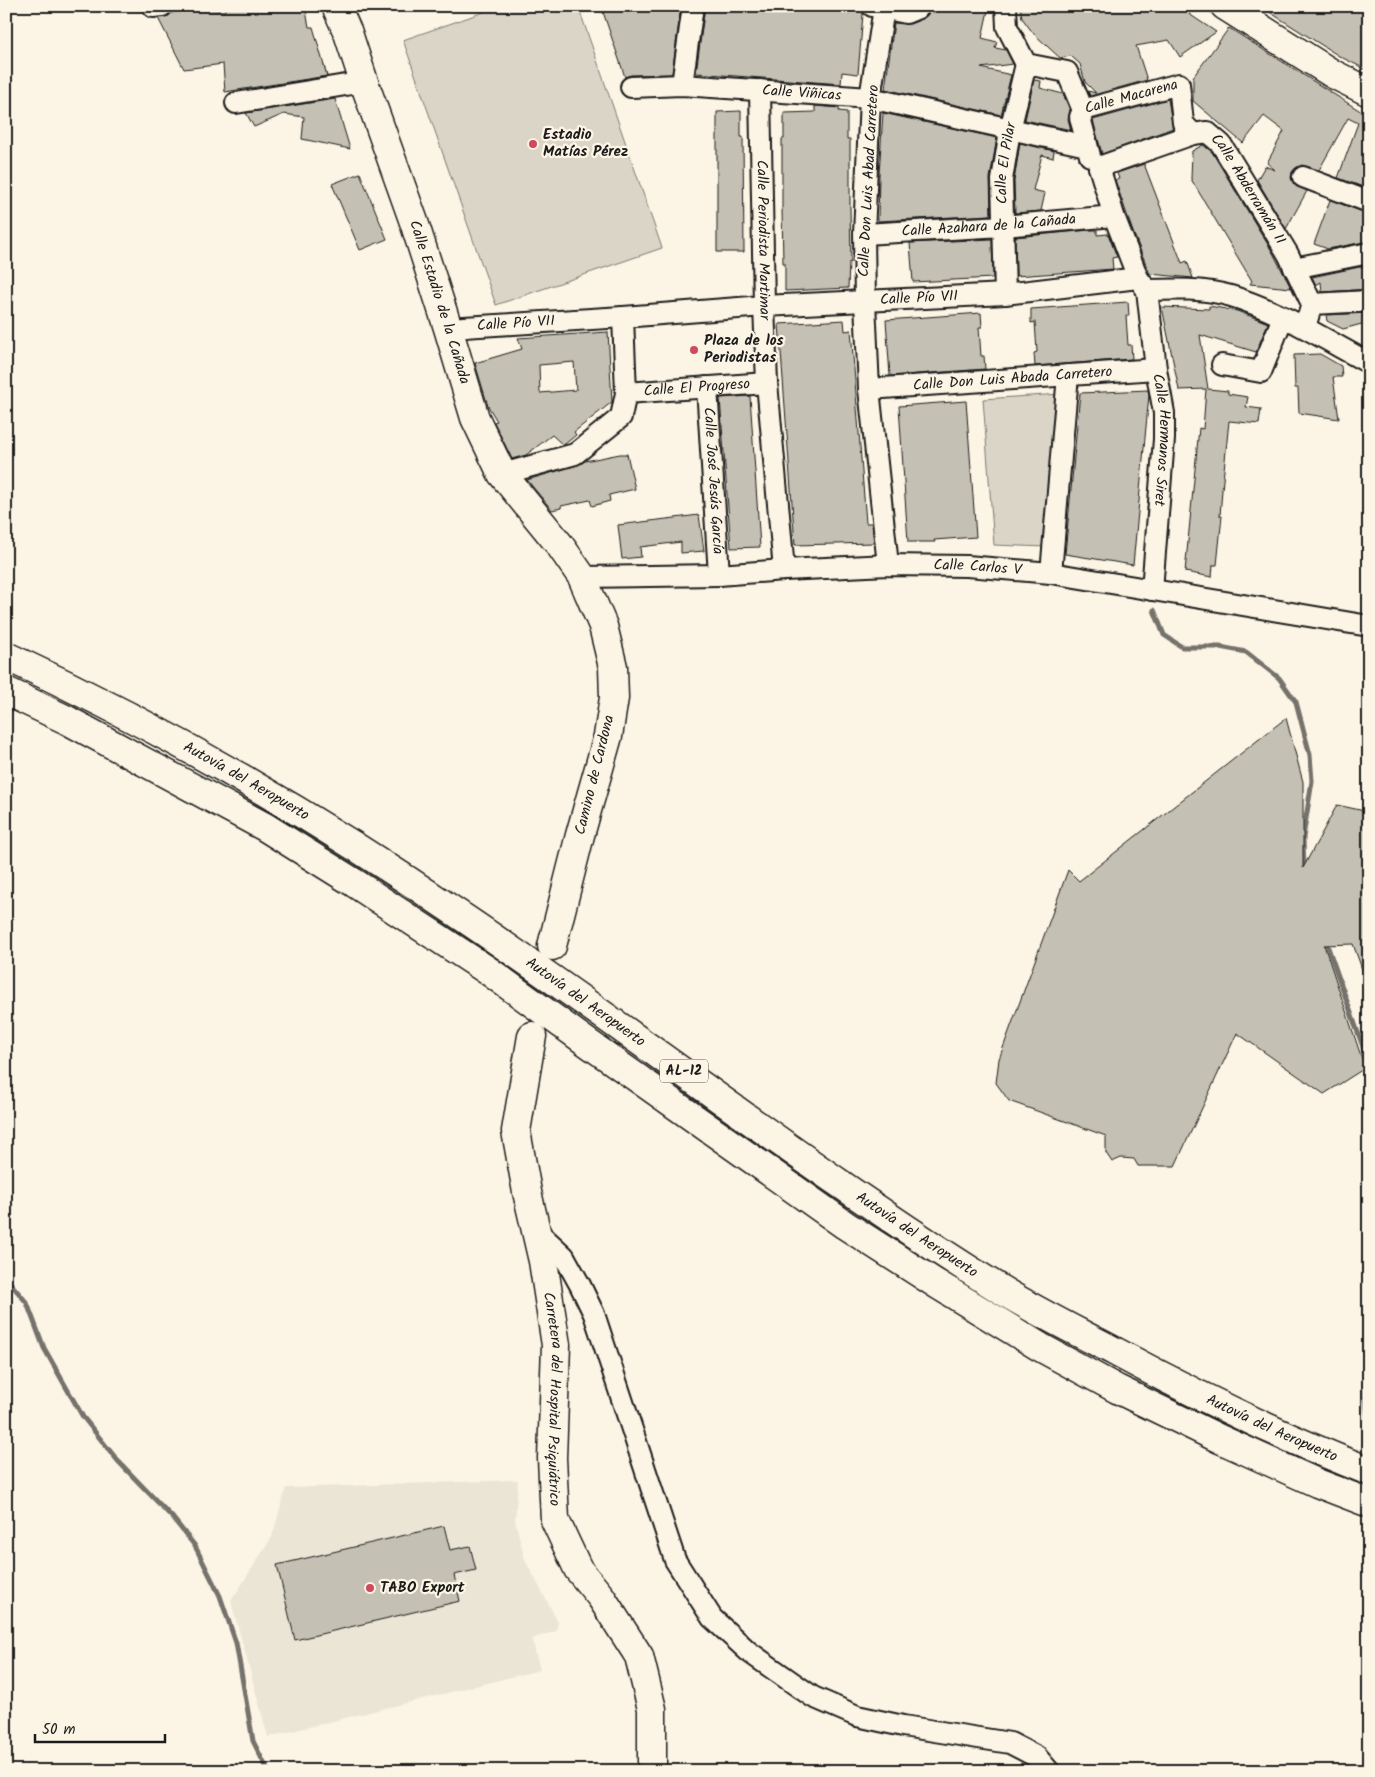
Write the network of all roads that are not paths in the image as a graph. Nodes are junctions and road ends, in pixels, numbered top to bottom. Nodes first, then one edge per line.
1 (336, 6) edge
2 (692, 6) edge
3 (918, 6) edge
4 (1006, 6) edge
5 (1225, 6) edge
6 (878, 7) edge
7 (1026, 64) junction
8 (364, 82) junction
9 (682, 85) junction
10 (631, 87) dead end
11 (760, 90) junction
12 (1369, 92) edge
13 (870, 98) junction
14 (236, 103) dead end
15 (1083, 110) junction
16 (1010, 130) junction
17 (1193, 134) junction
18 (1087, 146) junction
19 (1099, 167) junction
20 (1303, 177) dead end
21 (1369, 202) edge
22 (1114, 216) junction
23 (1003, 226) junction
24 (864, 234) junction
25 (1369, 252) edge
26 (1294, 268) junction
27 (1142, 284) junction
28 (1005, 294) junction
29 (1369, 301) edge
30 (865, 302) junction
31 (1312, 304) junction
32 (764, 306) junction
33 (623, 317) junction
34 (1283, 317) junction
35 (1305, 327) junction
36 (448, 328) junction
37 (1369, 363) edge
38 (1222, 366) dead end
39 (1156, 369) junction
40 (1068, 376) junction
41 (767, 383) junction
42 (707, 386) junction
43 (869, 389) junction
44 (626, 393) junction
45 (502, 474) junction
46 (888, 564) junction
47 (784, 570) junction
48 (1051, 572) junction
49 (719, 575) junction
50 (582, 577) junction
51 (1152, 590) junction
52 (1369, 626) edge
53 (6, 656) edge
54 (6, 691) edge
55 (552, 946) dead end
56 (532, 1036) dead end
57 (536, 1230) junction
58 (1369, 1471) edge
59 (1369, 1503) edge
60 (652, 1771) edge
61 (1049, 1771) edge

1 - 8 main road, Calle Estadio de la Cañada
2 - 9 street
3 - 6 street
4 - 7 street
5 - 12 main road
6 - 13 street, Calle Don Luis Abad Carretero
7 - 15 street, Calle Macarena
7 - 16 street, Calle El Pilar
8 - 14 street
8 - 36 main road, Calle Estadio de la Cañada
9 - 10 street, Calle Viñicas
9 - 11 street, Calle Viñicas
11 - 13 street, Calle Viñicas
11 - 32 street, Calle Periodista Martimar
13 - 16 street, Calle Viñicas
13 - 24 street, Calle Don Luis Abad Carretero
15 - 17 street, Calle Macarena
15 - 18 street, Calle Hermanos Siret
16 - 18 street, Calle Viñicas
16 - 23 street, Calle El Pilar
17 - 19 street, Calle Abderramán II
17 - 26 street, Calle Abderramán II
18 - 19 street, Calle Hermanos Siret
19 - 22 street, Calle Hermanos Siret
20 - 21 street
22 - 23 street, Calle Azahara de la Cañada
22 - 27 street, Calle Hermanos Siret
23 - 24 street, Calle Azahara de la Cañada
23 - 28 street, Calle El Pilar
24 - 30 street, Calle Don Luis Abad Carretero
25 - 26 street
26 - 31 street, Calle Abderramán II
27 - 28 street, Calle Pío VII
27 - 34 street, Calle Pío VII
27 - 39 street, Calle Hermanos Siret
28 - 30 street, Calle Pío VII
29 - 31 street
30 - 32 street, Calle Pío VII
30 - 43 street, Calle Don Luis Abad Carretero
31 - 35 street
32 - 33 street, Calle Pío VII
32 - 41 street, Calle Periodista Martimar
33 - 36 street, Calle Pío VII
33 - 44 street
34 - 35 street, Calle Pío VII
34 - 38 street
35 - 37 street, Calle Pío VII
36 - 45 main road, Calle Estadio de la Cañada
39 - 40 street, Calle Don Luis Abada Carretero
39 - 51 street, Calle Hermanos Siret
40 - 43 street, Calle Don Luis Abada Carretero
40 - 48 street
41 - 42 street, Calle El Progreso
41 - 47 street, Calle Periodista Martimar
42 - 44 street, Calle El Progreso
42 - 49 street, Calle José Jesús García
43 - 46 street, Calle Don Luis Abad Carretero
44 - 45 street
45 - 50 main road, Calle Estadio de la Cañada
46 - 47 street, Calle Carlos V
46 - 48 street, Calle Carlos V
47 - 49 street, Calle Carlos V
48 - 51 street, Calle Carlos V
49 - 50 street, Calle Carlos V
50 - 55 main road, Camino de Cardona
51 - 52 street, Calle Carlos V
53 - 58 main road, Autovía del Aeropuerto / AL-12
54 - 59 main road, Autovía del Aeropuerto / AL-12
56 - 57 main road, Carretera del Hospital Psiquiátrico
57 - 60 main road, Carretera del Hospital Psiquiátrico
57 - 61 street

